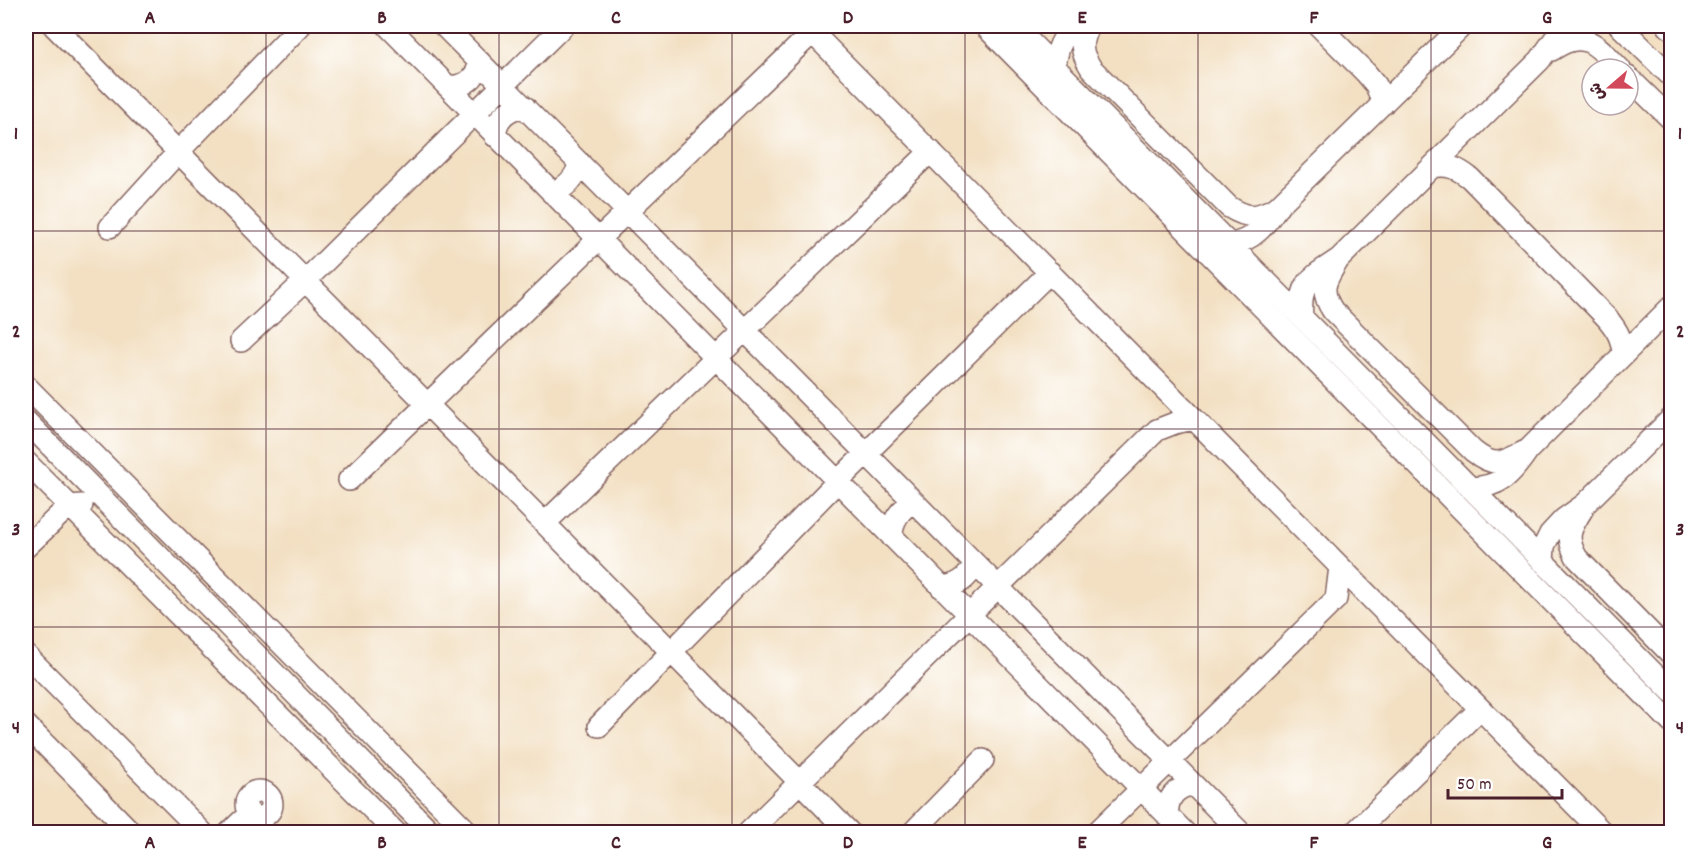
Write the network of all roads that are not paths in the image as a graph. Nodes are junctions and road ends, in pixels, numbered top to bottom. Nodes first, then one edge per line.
1 (57, 26) edge
2 (300, 26) edge
3 (444, 26) edge
4 (563, 26) edge
5 (985, 26) edge
6 (1014, 26) edge
7 (1075, 26) edge
8 (1088, 26) edge
9 (1319, 26) edge
10 (1462, 26) edge
11 (1569, 26) edge
12 (1620, 26) edge
13 (1668, 26) edge
14 (391, 27) edge
15 (810, 29) edge
16 (1671, 29) edge
17 (1608, 57) edge
18 (1540, 60) junction
19 (480, 62) junction
20 (1055, 67) junction
21 (1671, 77) edge
22 (447, 86) junction
23 (503, 86) junction
24 (1640, 88) edge
25 (1383, 104) junction
26 (525, 107) junction
27 (474, 114) junction
28 (1671, 120) edge
29 (495, 136) junction
30 (179, 151) junction
31 (931, 151) junction
32 (580, 164) junction
33 (1432, 167) junction
34 (552, 193) junction
35 (1278, 207) junction
36 (627, 212) junction
37 (110, 227) dead end
38 (598, 240) junction
39 (1230, 244) junction
40 (1339, 259) junction
41 (1050, 272) junction
42 (305, 281) junction
43 (1671, 306) edge
44 (1302, 317) junction
45 (744, 330) junction
46 (241, 340) dead end
47 (1623, 354) junction
48 (715, 358) junction
49 (26, 386) edge
50 (1163, 386) junction
51 (427, 404) junction
52 (1671, 418) edge
53 (1194, 419) junction
54 (26, 421) edge
55 (1157, 430) junction
56 (1528, 450) junction
57 (866, 454) junction
58 (26, 462) edge
59 (73, 470) junction
60 (349, 480) dead end
61 (837, 482) junction
62 (1470, 488) junction
63 (913, 502) junction
64 (106, 503) junction
65 (1585, 504) junction
66 (69, 506) junction
67 (545, 523) junction
68 (892, 537) junction
69 (26, 547) edge
70 (1543, 562) junction
71 (974, 565) junction
72 (1341, 567) junction
73 (941, 587) junction
74 (997, 588) junction
75 (1369, 597) junction
76 (1336, 599) junction
77 (969, 615) junction
78 (671, 651) junction
79 (26, 655) edge
80 (1671, 655) edge
81 (1671, 692) edge
82 (1480, 709) junction
83 (1671, 723) edge
84 (26, 725) edge
85 (599, 726) dead end
86 (333, 733) junction
87 (314, 751) junction
88 (984, 760) dead end
89 (1170, 762) junction
90 (799, 783) junction
91 (1192, 785) junction
92 (1141, 789) junction
93 (250, 813) dead end
94 (1168, 817) junction
95 (1599, 831) edge
96 (131, 832) edge
97 (202, 832) edge
98 (230, 832) edge
99 (395, 832) edge
100 (431, 832) edge
101 (468, 832) edge
102 (748, 832) edge
103 (849, 832) edge
104 (913, 832) edge
105 (1097, 832) edge
106 (1184, 832) edge
107 (1240, 832) edge
108 (1354, 832) edge

1 - 30 street
2 - 30 street
3 - 19 street
4 - 23 street
5 - 83 street
6 - 20 street
7 - 20 street
8 - 35 street
9 - 25 street
10 - 25 street
11 - 18 street
12 - 21 street
13 - 16 street
14 - 22 street
15 - 31 street
15 - 36 street
17 - 18 street
18 - 33 street
19 - 22 street
19 - 23 street
20 - 39 street
22 - 27 street
23 - 26 street
23 - 27 street
24 - 28 street
25 - 35 street
26 - 29 street
26 - 32 street
27 - 29 street
27 - 42 street
29 - 34 street
30 - 37 street
30 - 42 street
31 - 41 street
31 - 45 street
32 - 34 street
32 - 36 street
33 - 40 street
33 - 47 street
34 - 38 street
35 - 39 street
36 - 38 street
36 - 45 street
38 - 48 street
38 - 51 street
39 - 44 street
40 - 44 street
40 - 56 street
41 - 50 street
41 - 57 street
42 - 46 street
42 - 51 street
43 - 47 street
44 - 62 street
45 - 48 street
45 - 57 street
47 - 56 street
48 - 61 street
48 - 67 street
49 - 101 street
50 - 53 street
50 - 55 street
51 - 60 street
51 - 67 street
52 - 65 street
53 - 55 street
53 - 72 street
54 - 59 street
55 - 74 street
56 - 62 street
57 - 61 street
57 - 63 street
58 - 66 street
59 - 64 street
59 - 66 street
61 - 68 street
61 - 78 street
62 - 70 street
63 - 68 street
63 - 71 street
64 - 66 street
64 - 86 street
65 - 70 street
65 - 80 street
66 - 69 street
66 - 87 street
67 - 78 street
68 - 73 street
70 - 81 street
71 - 73 street
71 - 74 street
72 - 75 street
72 - 76 street
73 - 77 street
74 - 77 street
74 - 89 street
75 - 76 street
75 - 82 street
76 - 89 street
77 - 90 street
77 - 92 street
78 - 85 street
78 - 90 street
79 - 97 street
82 - 95 street
82 - 108 street
84 - 96 street
86 - 87 street
86 - 100 street
87 - 99 street
88 - 104 street
89 - 91 street
89 - 92 street
90 - 102 street
90 - 103 street
91 - 94 street
91 - 107 street
92 - 94 street
92 - 105 street
93 - 98 street
94 - 106 street

